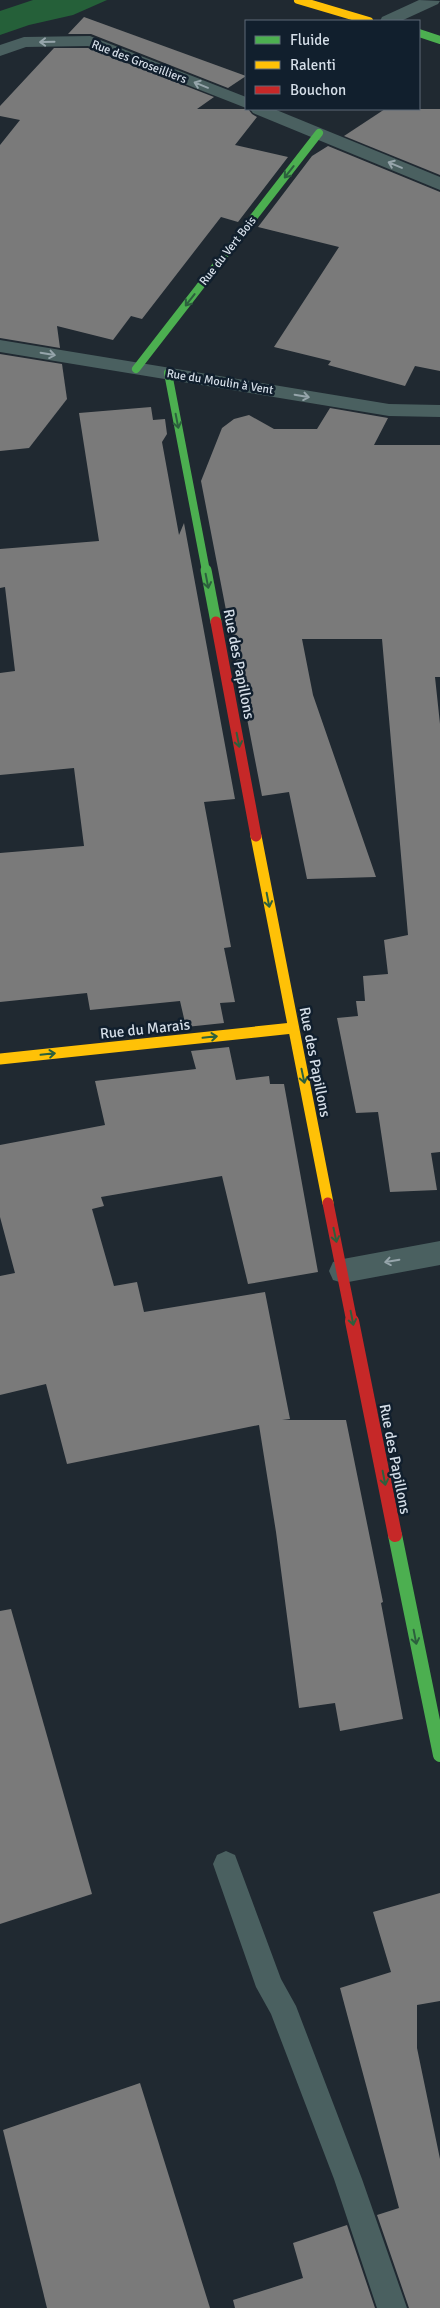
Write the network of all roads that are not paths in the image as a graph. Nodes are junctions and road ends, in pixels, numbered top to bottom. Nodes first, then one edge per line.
1 (298, 0) edge
2 (432, 0) edge
3 (365, 20) edge
4 (390, 20) edge
5 (420, 34) edge
6 (440, 40) edge
7 (0, 51) edge
8 (245, 103) edge
9 (262, 110) edge
10 (319, 133) junction
11 (440, 184) edge
12 (0, 346) edge
13 (136, 369) junction
14 (168, 373) junction
15 (440, 412) edge
16 (293, 1028) junction
17 (0, 1060) edge
18 (440, 1253) edge
19 (342, 1271) junction
20 (440, 1755) edge
21 (226, 1864) dead end
22 (392, 2308) edge

1 - 3 street
2 - 4 street
5 - 6 street
8 -> 7 street, Rue des Groseilliers
9 - 10 street
11 -> 10 street
10 -> 13 street, Rue du Vert Bois
12 -> 13 street, Rue du Moulin à Vent
13 - 14 street, Rue du Moulin à Vent
14 -> 15 street, Rue du Moulin à Vent
14 -> 16 street, Rue des Papillons
17 -> 16 street, Rue du Marais
16 -> 19 street, Rue des Papillons
18 -> 19 street
19 -> 20 street, Rue des Papillons
21 - 22 lane

